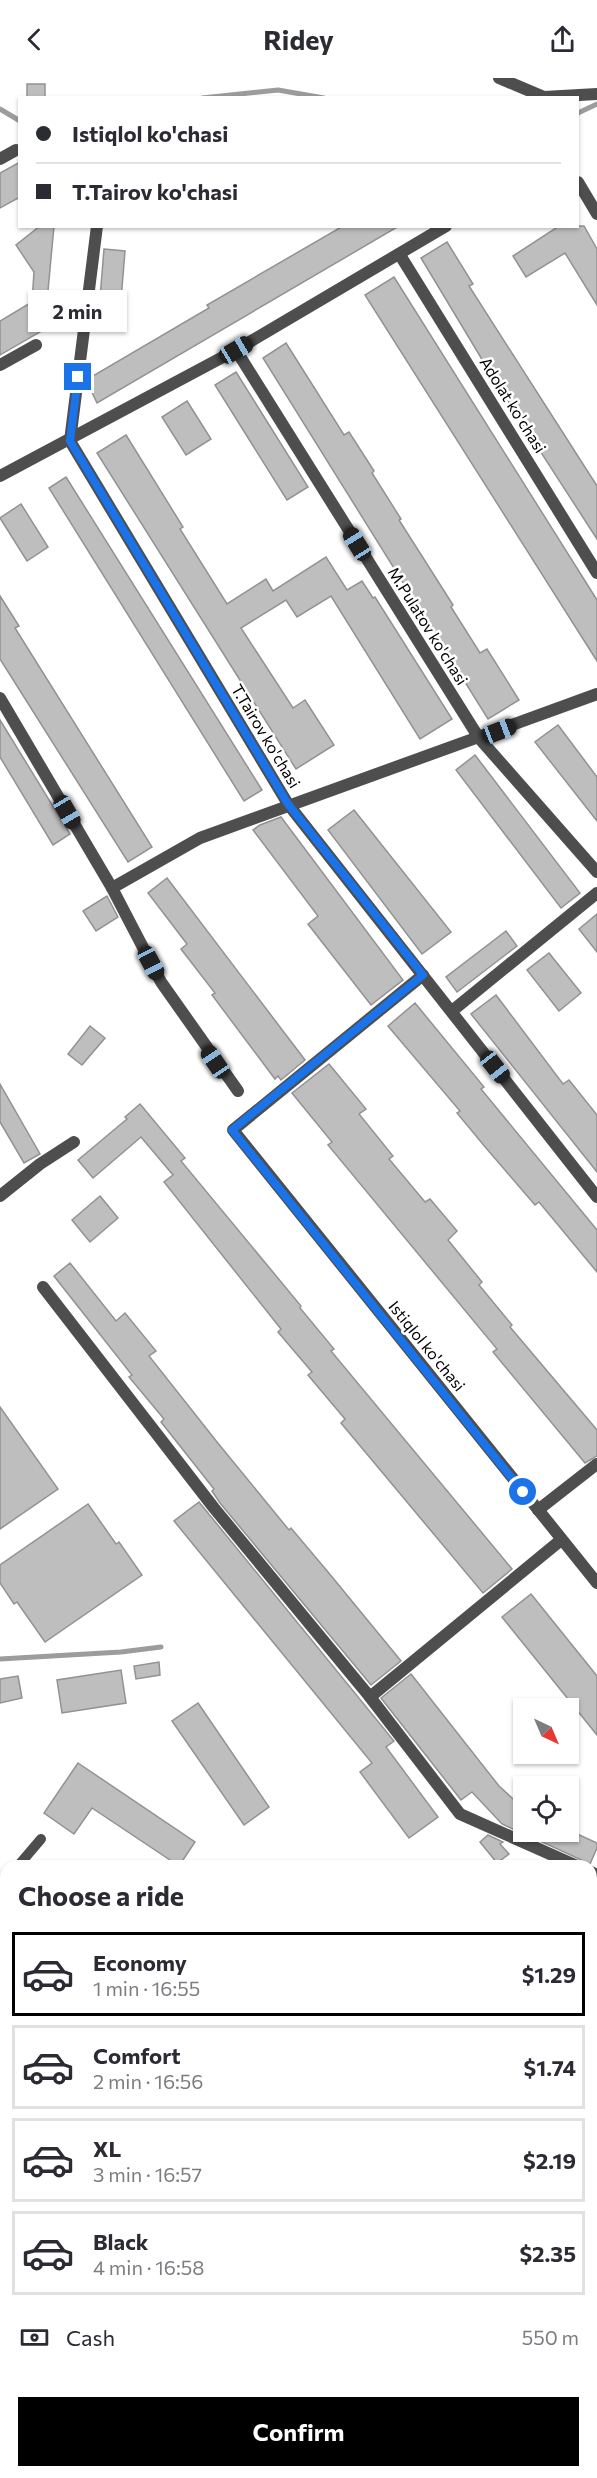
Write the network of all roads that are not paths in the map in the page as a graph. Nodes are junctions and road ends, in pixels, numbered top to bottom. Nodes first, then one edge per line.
1 (500, 78) edge
2 (597, 94) edge
3 (542, 96) edge
4 (562, 96) edge
5 (16, 150) dead end
6 (0, 159) edge
7 (579, 184) edge
8 (597, 214) edge
9 (97, 228) edge
10 (443, 228) edge
11 (400, 255) junction
12 (36, 345) dead end
13 (236, 350) junction
14 (0, 364) edge
15 (70, 441) junction
16 (0, 476) edge
17 (597, 573) edge
18 (597, 694) edge
19 (0, 699) edge
20 (479, 738) junction
21 (288, 804) junction
22 (597, 872) edge
23 (112, 888) junction
24 (597, 893) edge
25 (423, 975) junction
26 (452, 1011) junction
27 (238, 1091) dead end
28 (74, 1142) dead end
29 (0, 1196) edge
30 (597, 1197) edge
31 (43, 1287) dead end
32 (597, 1464) edge
33 (538, 1510) junction
34 (561, 1540) junction
35 (597, 1583) edge
36 (370, 1697) junction
37 (41, 1839) dead end
38 (23, 1860) edge
39 (564, 1860) edge

1 - 3 street
2 - 4 street
5 - 6 street
7 - 8 street
9 - 15 street
10 - 11 street
11 - 13 street
11 - 17 street, Adolat ko'chasi
12 - 14 street
13 - 15 street
13 - 20 street, M.Pulatov ko'chasi
15 - 16 street
15 - 21 street, T.Tairov ko'chasi
18 - 20 street
19 - 23 street
20 - 21 street
20 - 22 street, M.Pulatov ko'chasi
21 - 23 street
21 - 25 street, T.Tairov ko'chasi
23 - 27 street
24 - 26 street
25 - 26 street, T.Tairov ko'chasi
25 - 33 street, Istiqlol ko'chasi
26 - 30 street, T.Tairov ko'chasi
28 - 29 street
31 - 36 street
32 - 33 street
33 - 34 street, Istiqlol ko'chasi
34 - 35 street, Istiqlol ko'chasi
34 - 36 street
36 - 39 street
37 - 38 lane

